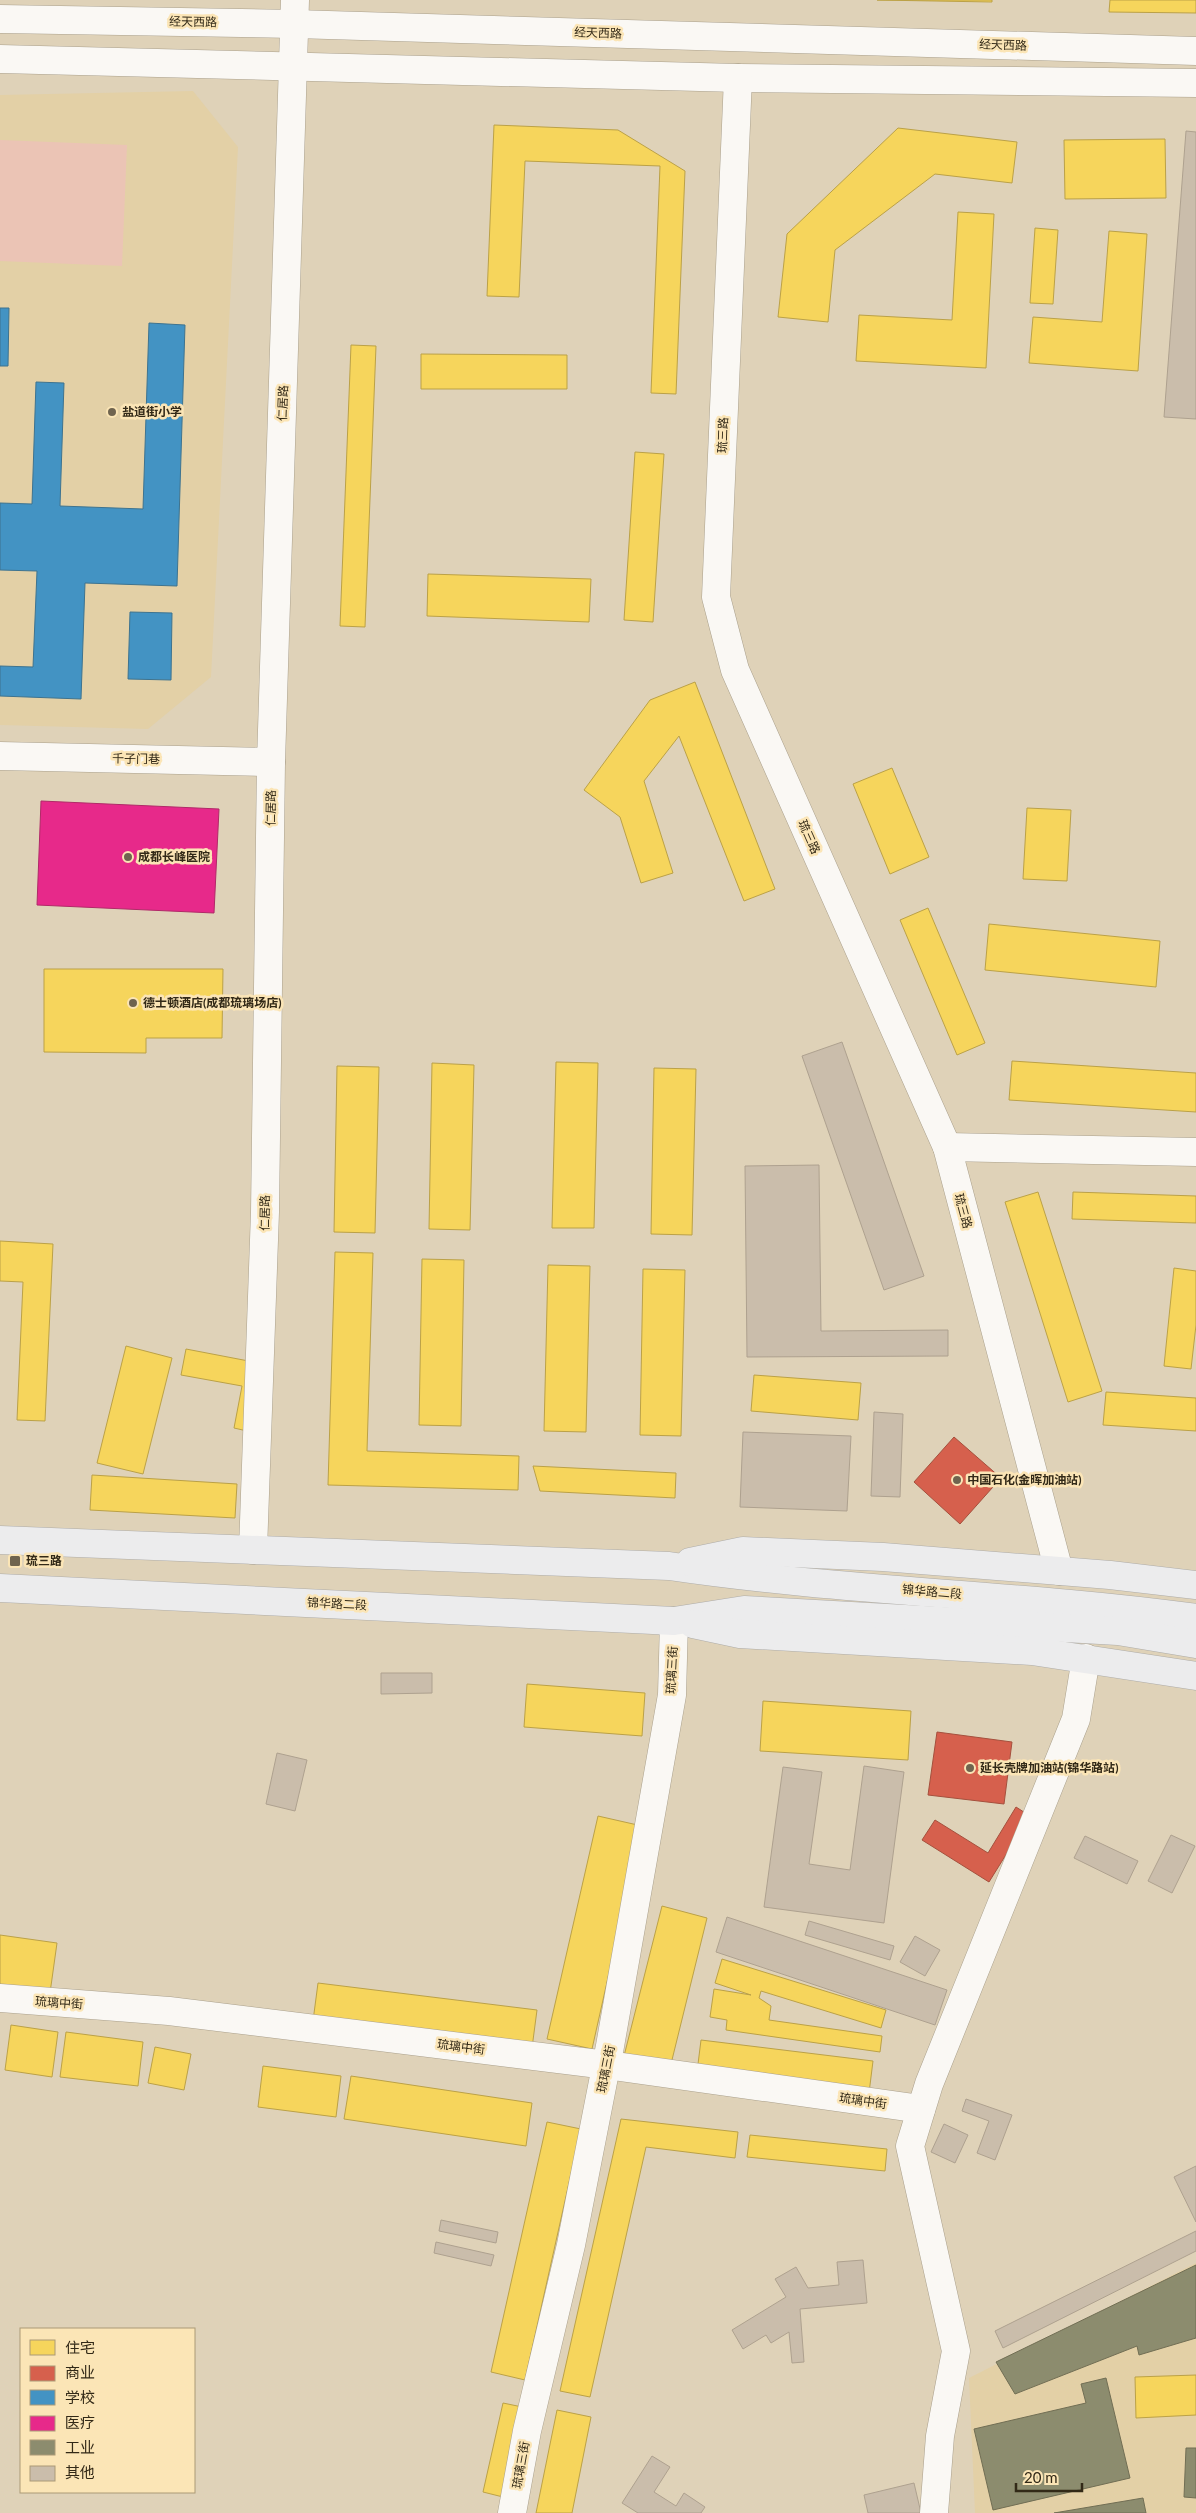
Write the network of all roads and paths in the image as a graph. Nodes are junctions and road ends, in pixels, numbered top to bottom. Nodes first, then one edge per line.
1 (295, 12) edge
2 (0, 19) edge
3 (1196, 51) edge
4 (0, 59) edge
5 (294, 66) junction
6 (738, 78) junction
7 (1196, 83) edge
8 (0, 756) edge
9 (271, 762) junction
10 (947, 1147) junction
11 (1196, 1152) edge
12 (0, 1540) edge
13 (253, 1550) junction
14 (669, 1566) junction
15 (1059, 1571) junction
16 (1196, 1585) edge
17 (0, 1588) edge
18 (1196, 1618) edge
19 (674, 1620) junction
20 (1196, 1644) edge
21 (1086, 1658) junction
22 (1196, 1676) edge
23 (0, 1998) edge
24 (607, 2065) junction
25 (921, 2109) junction
26 (512, 2513) edge
27 (934, 2513) edge

1 - 2 street, 经天西路
1 - 3 street, 经天西路
1 - 5 street, 仁居路
4 - 5 street
5 - 6 street
5 - 9 street, 仁居路
6 - 7 street
6 - 10 street, 琉三路
8 - 9 street, 千子门巷
9 - 13 street, 仁居路
10 - 11 street
10 - 15 street, 琉三路
12 - 13 main road, 锦华路二段
13 - 14 main road, 锦华路二段
14 - 15 main road, 锦华路二段
14 - 18 main road, 锦华路二段
15 - 16 main road, 锦华路二段
17 - 19 main road, 锦华路二段
19 - 20 main road, 锦华路二段
19 - 21 main road, 锦华路二段
19 - 24 street, 琉璃三街
21 - 22 main road, 锦华路二段
21 - 25 street
23 - 24 street, 琉璃中街
24 - 25 street, 琉璃中街
24 - 26 street, 琉璃三街
25 - 27 street

